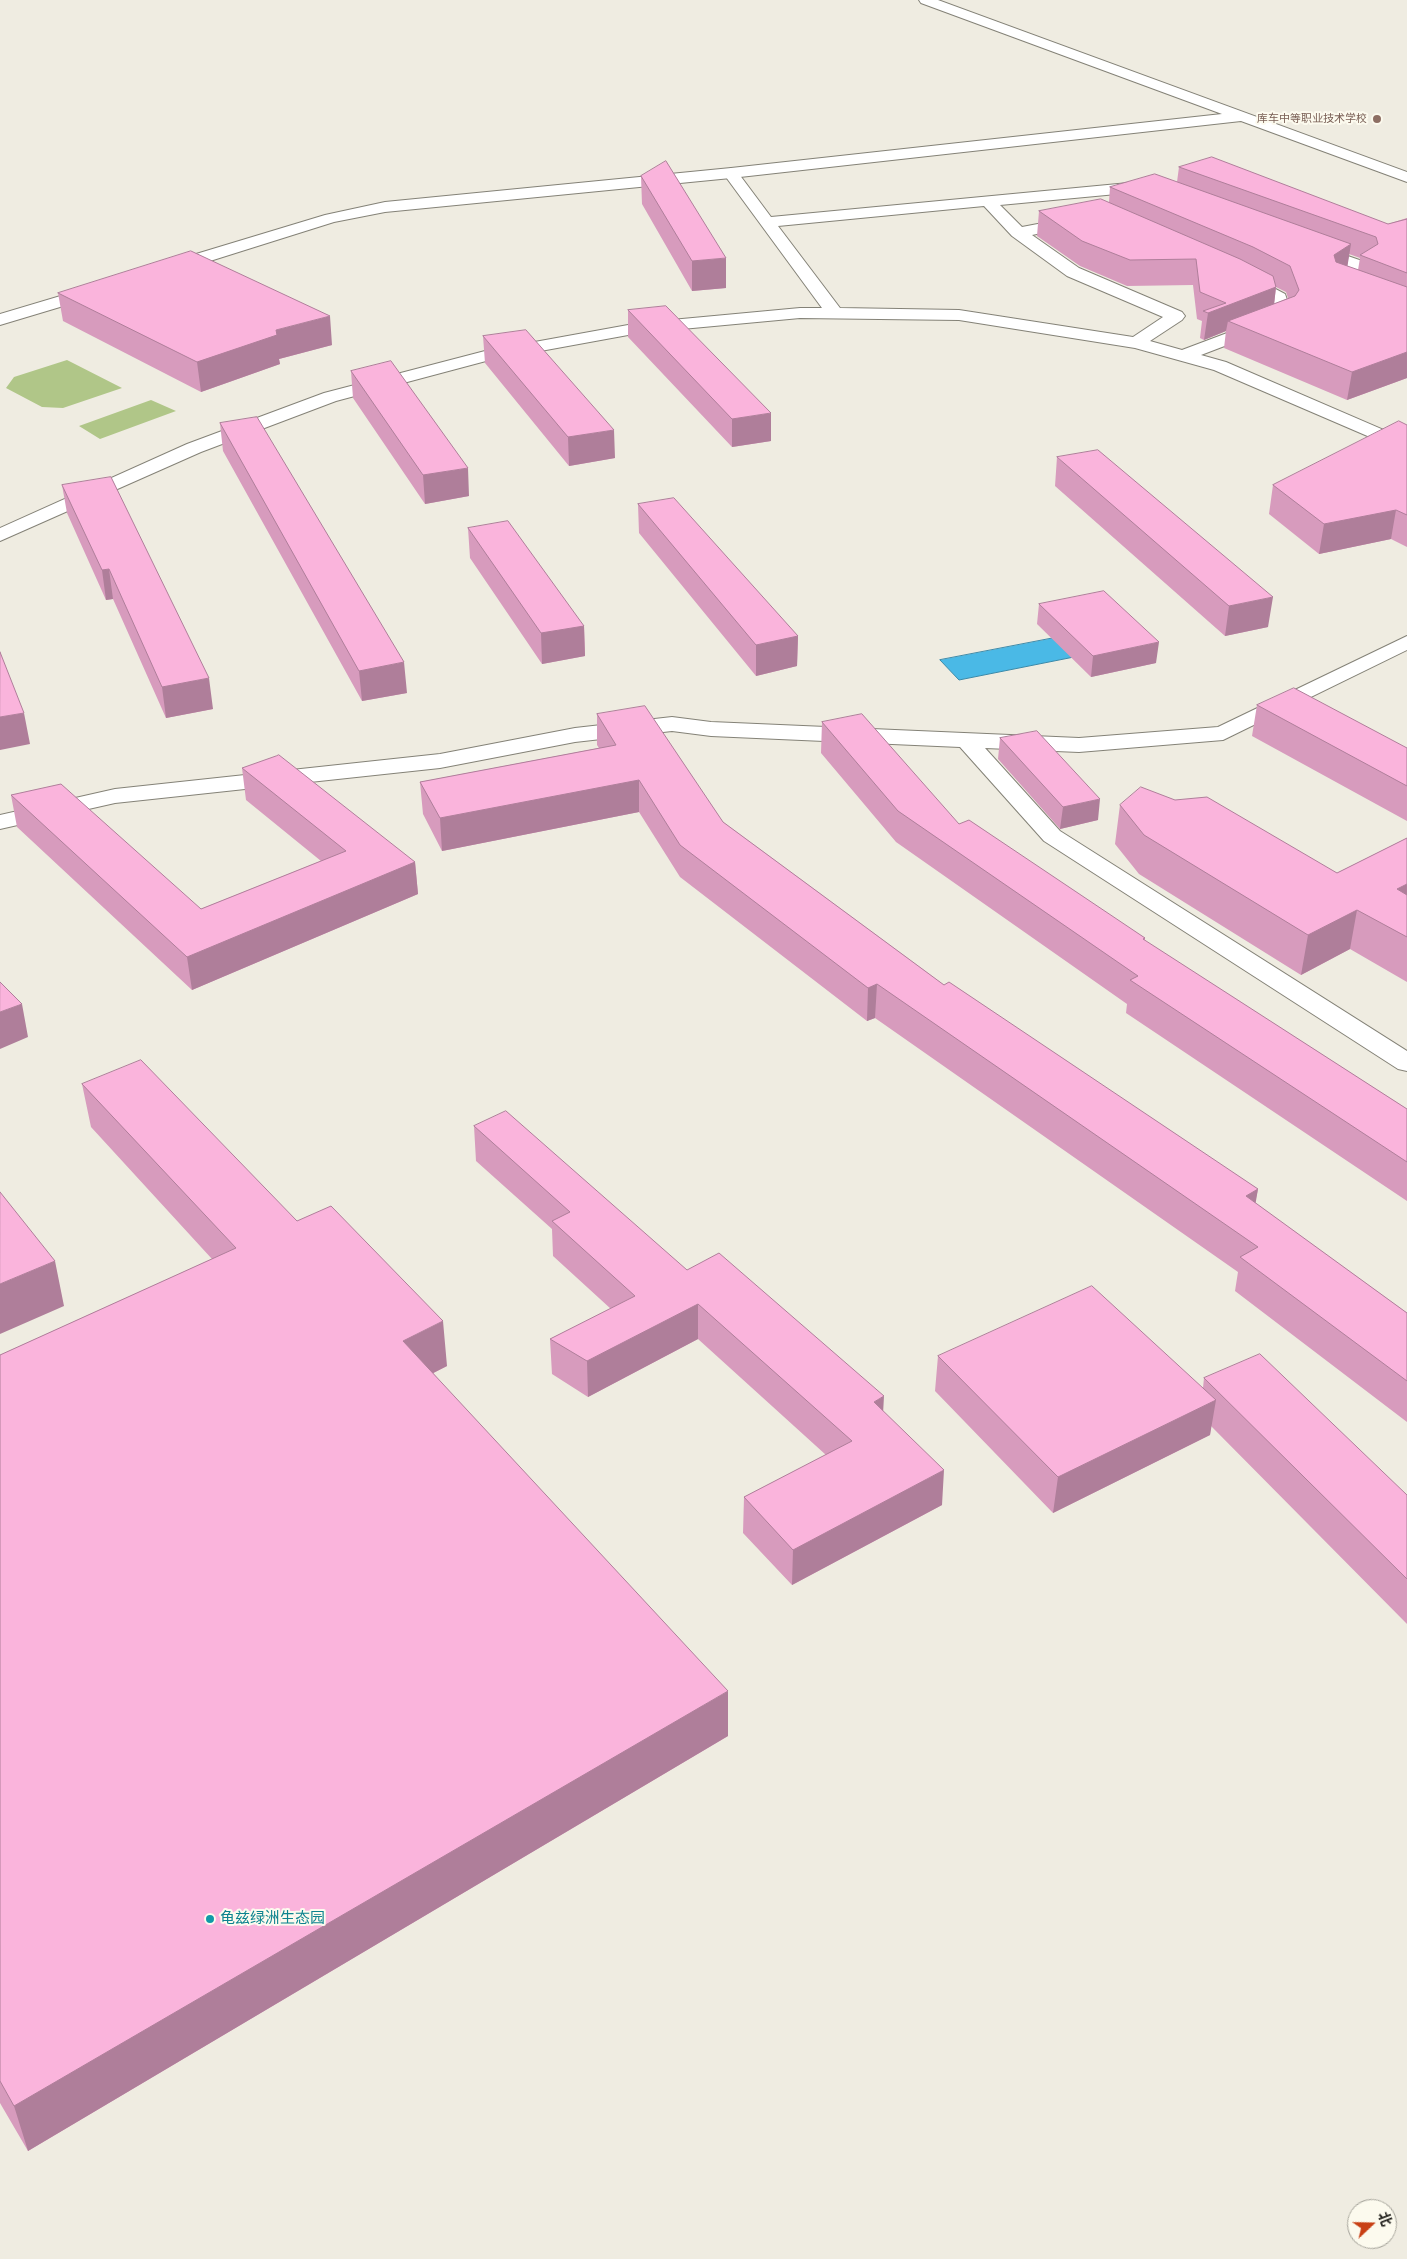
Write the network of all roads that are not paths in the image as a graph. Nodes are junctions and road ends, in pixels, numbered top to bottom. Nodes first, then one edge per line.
1 (926, 0) edge
2 (1244, 116) junction
3 (732, 173) junction
4 (1407, 177) edge
5 (1161, 193) edge
6 (989, 202) junction
7 (1092, 218) edge
8 (767, 222) junction
9 (1018, 233) junction
10 (1300, 244) edge
11 (1225, 271) edge
12 (152, 273) edge
13 (104, 288) edge
14 (1407, 309) edge
15 (835, 314) junction
16 (0, 320) edge
17 (1136, 343) junction
18 (1183, 356) junction
19 (1407, 429) edge
20 (1385, 437) junction
21 (1407, 447) edge
22 (0, 535) edge
23 (1407, 642) edge
24 (968, 742) junction
25 (0, 822) edge
26 (1407, 1064) edge

1 - 2 street
2 - 3 street
2 - 4 street
3 - 8 street
3 - 12 street
5 - 6 street
6 - 8 street
6 - 9 street
7 - 9 street
8 - 15 street
9 - 17 street
10 - 14 street
11 - 18 street
13 - 16 street
15 - 17 street
15 - 22 street
17 - 18 street
18 - 20 street
19 - 20 street
20 - 21 street
23 - 24 street
24 - 25 street
24 - 26 street

